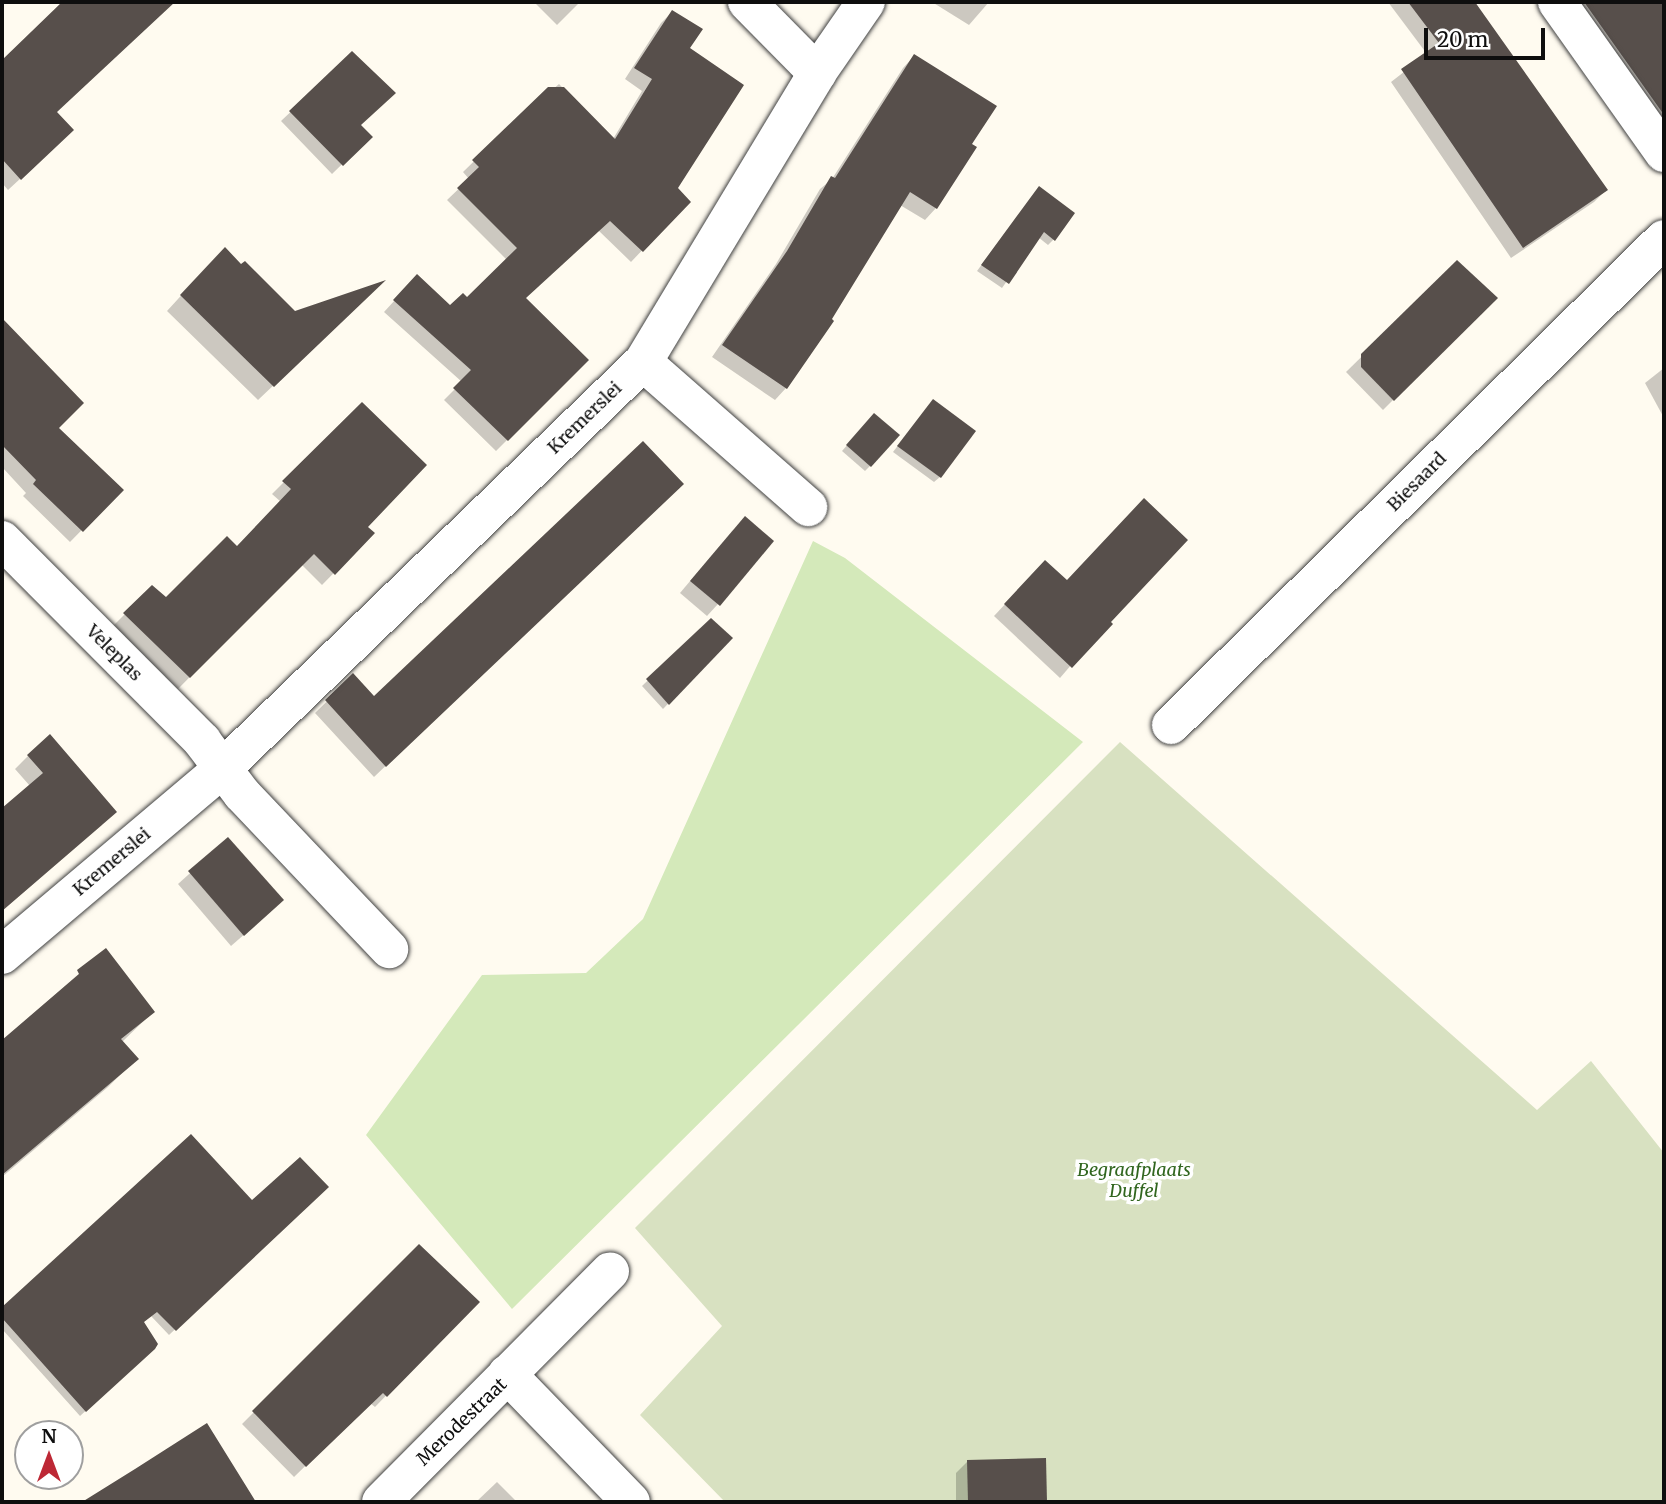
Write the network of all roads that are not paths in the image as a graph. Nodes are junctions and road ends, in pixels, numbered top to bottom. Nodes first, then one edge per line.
1 (747, 2) edge
2 (866, 2) edge
3 (1557, 2) edge
4 (817, 73) junction
5 (1664, 153) edge
6 (1664, 239) edge
7 (643, 362) junction
8 (808, 507) dead end
9 (2, 540) edge
10 (1171, 725) dead end
11 (223, 768) junction
12 (388, 949) dead end
13 (2, 955) edge
14 (610, 1271) dead end
15 (507, 1374) junction
16 (381, 1502) edge
17 (631, 1502) edge

1 - 4 street
2 - 4 street, Kremerslei
3 - 5 street
4 - 7 street, Kremerslei
6 - 10 street, Biesaard
7 - 8 street
7 - 11 street, Kremerslei
9 - 11 street, Veleplas
11 - 12 street
11 - 13 street, Kremerslei
14 - 15 street
15 - 16 street, Merodestraat
15 - 17 street, Merodestraat

